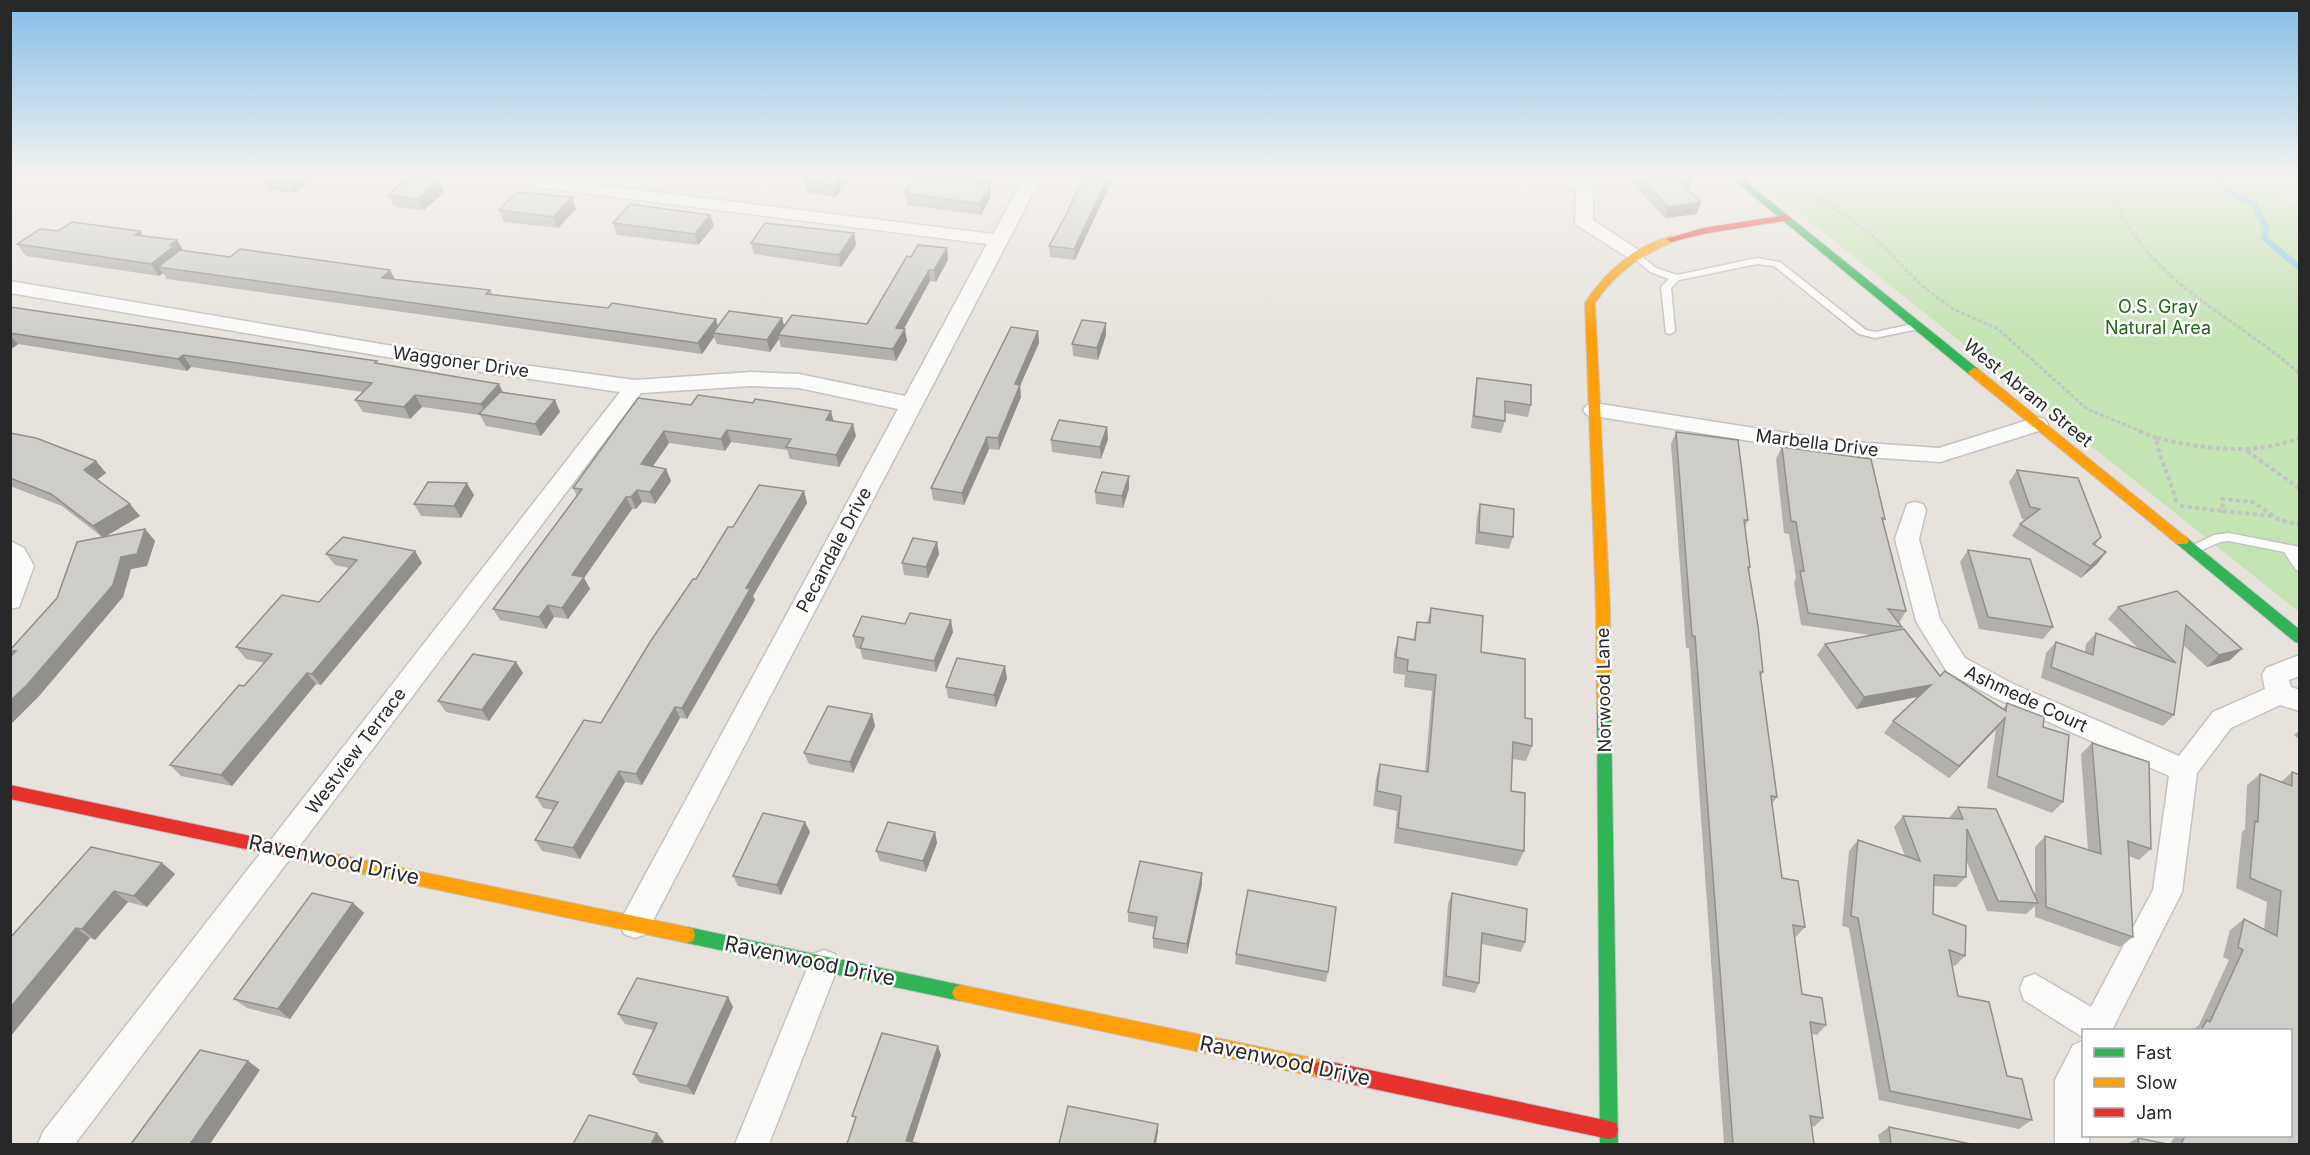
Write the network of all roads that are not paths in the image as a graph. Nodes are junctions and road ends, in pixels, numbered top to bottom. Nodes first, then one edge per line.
1 (918, 230) edge
2 (1004, 230) edge
3 (1597, 230) edge
4 (1720, 230) edge
5 (1801, 230) edge
6 (998, 240) junction
7 (1634, 253) junction
8 (1676, 278) junction
9 (10, 287) edge
10 (1918, 326) junction
11 (1670, 331) dead end
12 (635, 387) junction
13 (913, 405) junction
14 (1594, 410) junction
15 (2037, 424) junction
16 (1914, 510) dead end
17 (10, 549) edge
18 (2192, 550) junction
19 (2294, 550) edge
20 (2300, 567) edge
21 (10, 600) edge
22 (2300, 638) edge
23 (2300, 665) edge
24 (2290, 697) edge
25 (2184, 770) junction
26 (10, 792) edge
27 (282, 849) junction
28 (635, 924) junction
29 (824, 964) junction
30 (2035, 989) dead end
31 (2082, 1029) edge
32 (2097, 1029) edge
33 (2082, 1058) edge
34 (1609, 1130) junction
35 (56, 1144) edge
36 (752, 1144) edge
37 (1609, 1144) edge
38 (2072, 1144) edge

1 - 6 street
2 - 6 street, Pecandale Drive
3 - 7 street
4 - 7 street, Norwood Lane
5 - 10 street, West Abram Street
6 - 13 street, Pecandale Drive
7 - 8 lane
7 - 14 street, Norwood Lane
8 - 10 lane
8 - 11 lane
9 - 12 street, Waggoner Drive
10 - 15 street, West Abram Street
12 - 13 street, Waggoner Drive
12 - 27 street, Westview Terrace
13 - 28 street, Pecandale Drive
14 - 15 street, Marbella Drive
14 - 34 street, Norwood Lane
15 - 18 street, West Abram Street
16 - 25 street, Ashmede Court
17 - 21 street
18 - 19 lane
18 - 22 street, West Abram Street
19 - 20 lane
23 - 24 street
24 - 25 street
25 - 32 street
26 - 27 street, Ravenwood Drive
27 - 28 street, Ravenwood Drive
27 - 35 street, Westview Terrace
28 - 29 street, Ravenwood Drive
29 - 34 street, Ravenwood Drive
29 - 36 street
30 - 31 street
33 - 38 street
34 - 37 street, Norwood Lane

